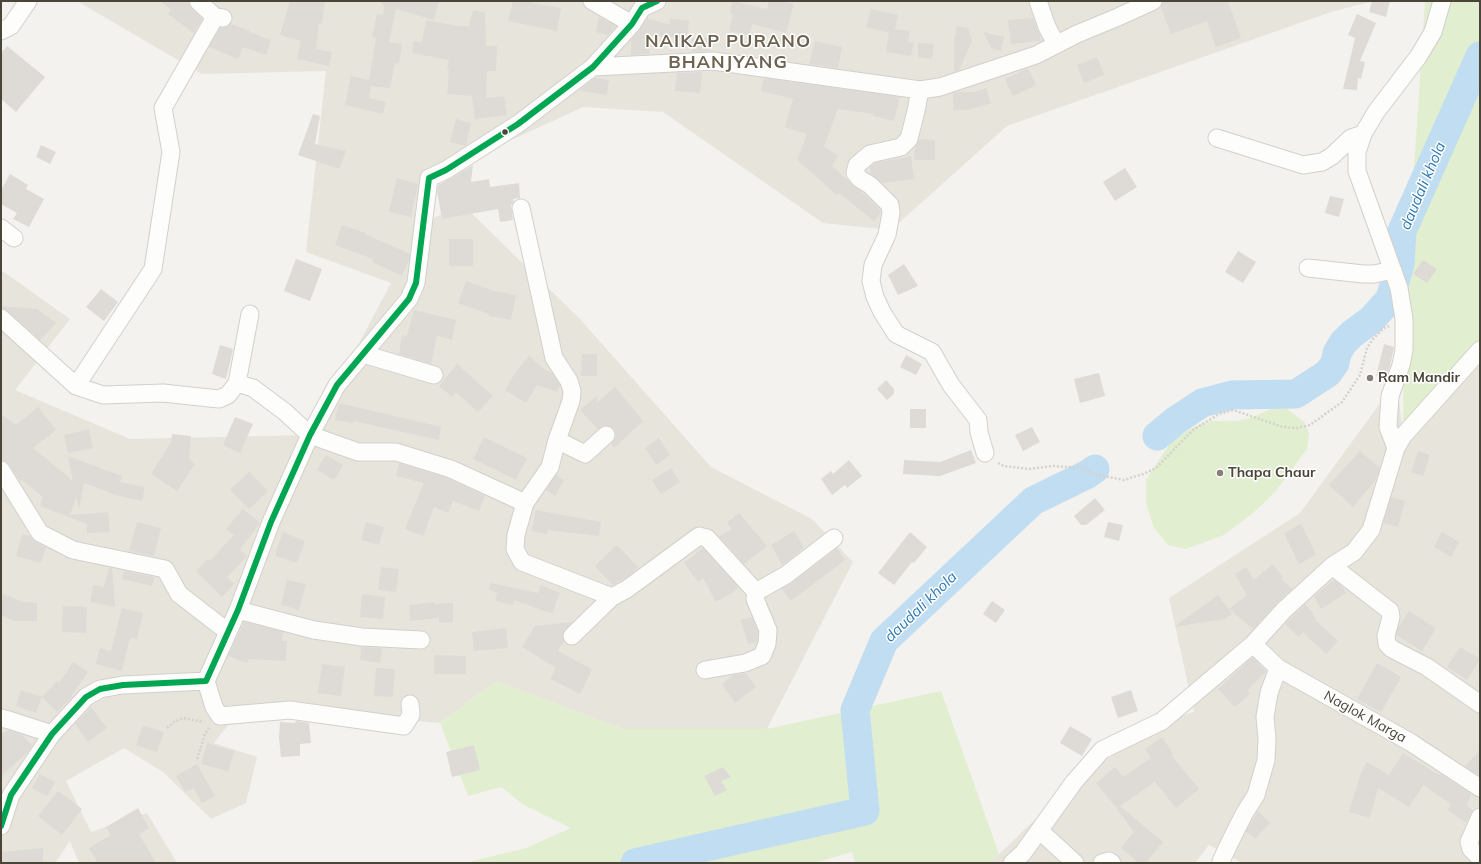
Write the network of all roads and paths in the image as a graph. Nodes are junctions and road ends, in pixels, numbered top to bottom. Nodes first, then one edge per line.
1 (28, 1) edge
2 (198, 1) edge
3 (592, 1) edge
4 (657, 1) edge
5 (1038, 1) edge
6 (1153, 1) edge
7 (1442, 1) edge
8 (632, 24) junction
9 (1, 31) edge
10 (1056, 44) junction
11 (593, 67) junction
12 (920, 90) junction
13 (1363, 134) junction
14 (1218, 138) dead end
15 (521, 208) dead end
16 (1308, 268) dead end
17 (1395, 278) junction
18 (250, 314) dead end
19 (1, 318) edge
20 (1404, 319) junction
21 (1480, 350) edge
22 (363, 354) junction
23 (434, 375) dead end
24 (237, 383) junction
25 (76, 386) junction
26 (310, 435) junction
27 (606, 435) dead end
28 (557, 440) junction
29 (1396, 448) junction
30 (985, 453) joint
31 (1, 470) edge
32 (525, 503) junction
33 (834, 538) dead end
34 (1332, 566) junction
35 (756, 592) junction
36 (612, 597) junction
37 (238, 610) junction
38 (228, 632) junction
39 (572, 636) dead end
40 (421, 640) dead end
41 (1253, 644) junction
42 (1278, 668) junction
43 (705, 670) dead end
44 (206, 681) junction
45 (410, 704) dead end
46 (1480, 704) edge
47 (1, 718) edge
48 (217, 720) junction
49 (167, 728) dead end
50 (52, 734) junction
51 (197, 759) dead end
52 (1480, 788) edge
53 (1480, 817) edge
54 (1, 826) edge
55 (1040, 831) junction
56 (1480, 858) edge
57 (1012, 863) edge
58 (1075, 863) edge
59 (1102, 863) edge
60 (1112, 863) edge
61 (1222, 863) edge

1 - 9 street
2 - 25 street
3 - 8 street
4 - 8 street
5 - 10 street
6 - 10 street
7 - 13 street
8 - 11 street
10 - 12 street
11 - 12 street
11 - 22 street
12 - 30 street
13 - 14 street
13 - 17 street
15 - 28 street
16 - 17 street
17 - 20 street
18 - 24 street
19 - 25 street
20 - 29 street
20 - 30 path
21 - 29 street
22 - 23 street
22 - 26 street
24 - 25 street
24 - 26 street
26 - 32 street
26 - 37 street
27 - 28 street
28 - 32 street
29 - 34 street
31 - 38 street
32 - 36 street
33 - 35 street
34 - 41 street
34 - 46 street
35 - 36 street
35 - 43 street
36 - 39 street
37 - 38 street
37 - 40 street
38 - 44 street
41 - 42 street, Naglok Marga
41 - 55 street
42 - 52 street, Naglok Marga
42 - 61 street
44 - 48 street
44 - 50 street
45 - 48 street
47 - 50 street
48 - 49 path
48 - 51 path
50 - 54 street
53 - 56 street
55 - 57 street
55 - 58 street
59 - 60 street

